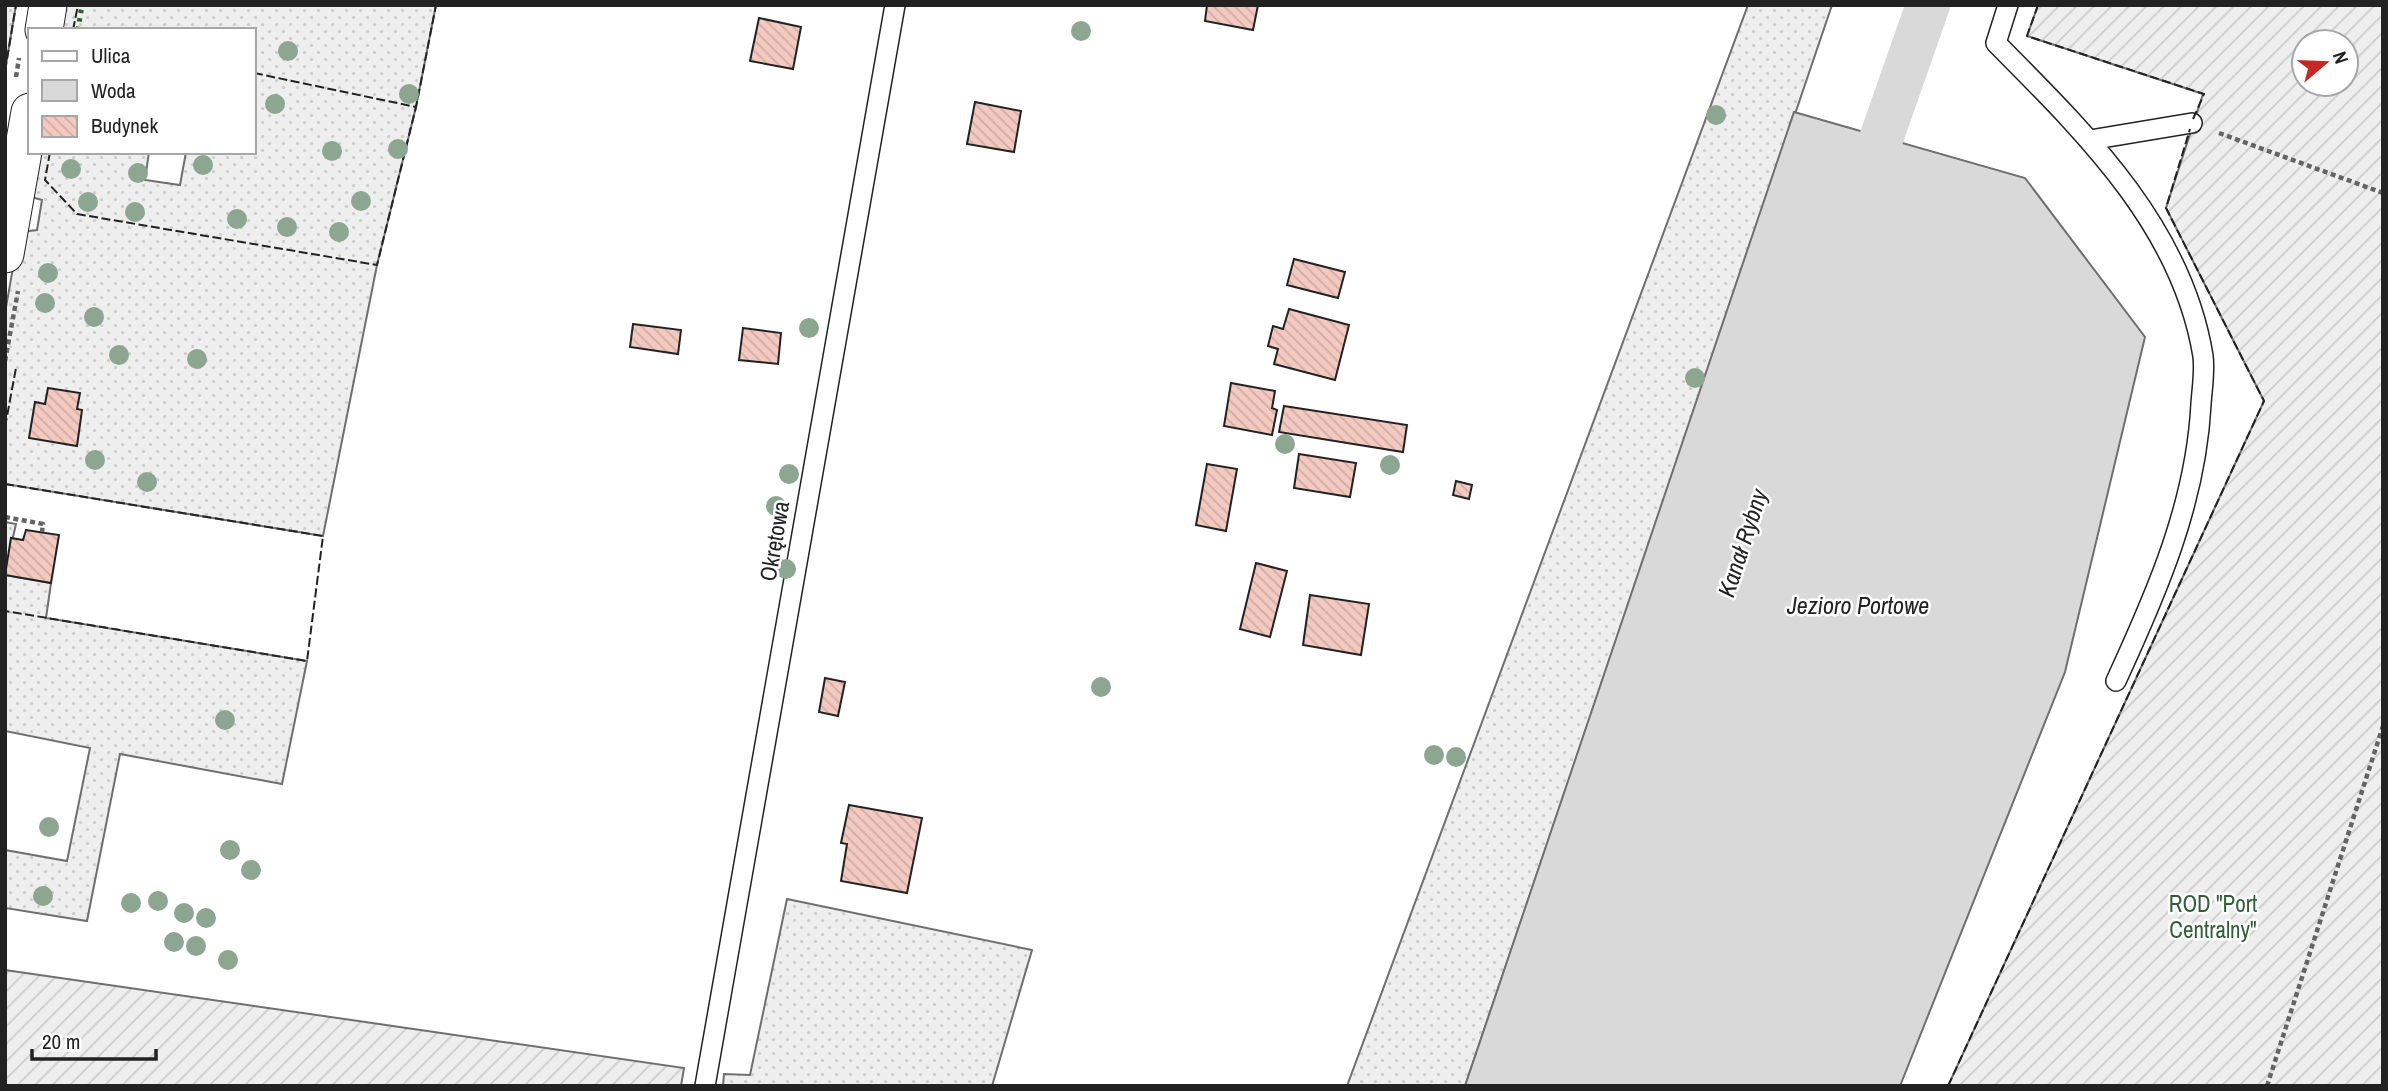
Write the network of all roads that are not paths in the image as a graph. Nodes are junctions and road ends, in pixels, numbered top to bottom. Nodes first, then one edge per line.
1 (48, 5) edge
2 (895, 5) edge
3 (2008, 5) edge
4 (37, 28) edge
5 (22, 100) edge
6 (2192, 123) road end
7 (2090, 140) junction
8 (5, 254) edge
9 (2116, 681) dead end
10 (705, 1086) edge

1 - 4 street
2 - 10 lane, Okrętowa
3 - 7 lane
5 - 8 street
6 - 7 lane
7 - 9 lane

